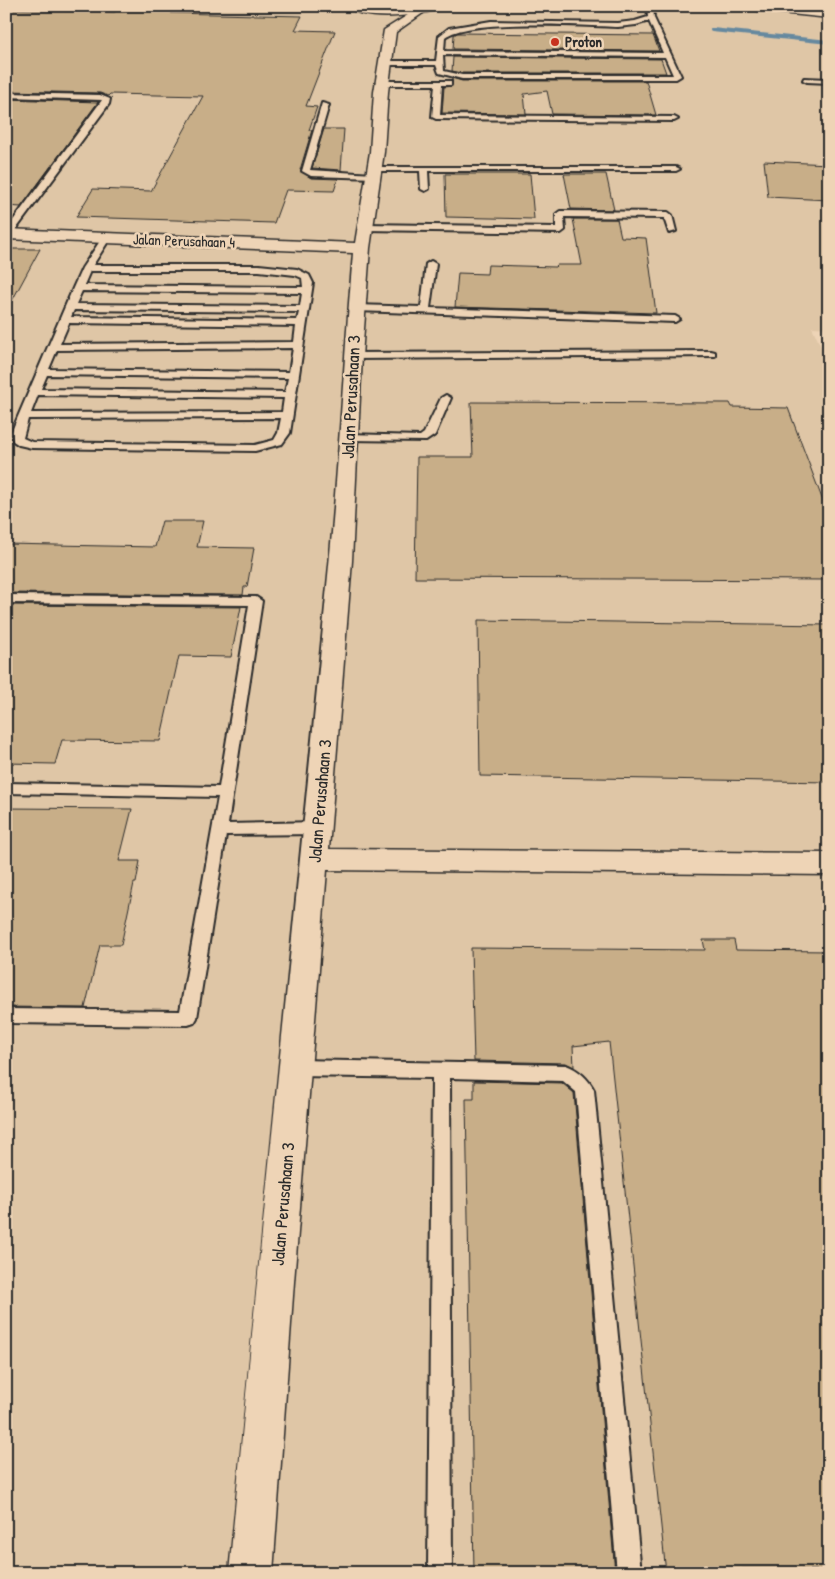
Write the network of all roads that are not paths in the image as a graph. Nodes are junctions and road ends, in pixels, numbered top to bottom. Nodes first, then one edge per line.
1 (650, 6) edge
2 (741, 6) edge
3 (436, 7) edge
4 (356, 8) edge
5 (419, 11) junction
6 (829, 15) edge
7 (651, 18) junction
8 (390, 30) junction
9 (440, 53) junction
10 (668, 55) junction
11 (439, 63) junction
12 (384, 73) junction
13 (807, 80) dead end
14 (829, 81) edge
15 (439, 83) junction
16 (641, 85) dead end
17 (6, 95) edge
18 (325, 105) dead end
19 (674, 119) dead end
20 (424, 169) junction
21 (676, 169) dead end
22 (374, 172) junction
23 (425, 189) dead end
24 (672, 231) dead end
25 (7, 234) edge
26 (363, 237) junction
27 (107, 238) junction
28 (431, 264) dead end
29 (87, 268) junction
30 (78, 288) junction
31 (307, 290) junction
32 (71, 307) junction
33 (356, 308) junction
34 (304, 309) junction
35 (425, 310) junction
36 (675, 319) dead end
37 (65, 320) junction
38 (302, 323) junction
39 (298, 345) junction
40 (54, 347) junction
41 (711, 354) dead end
42 (353, 356) junction
43 (43, 372) junction
44 (294, 375) junction
45 (35, 392) junction
46 (290, 395) junction
47 (446, 398) dead end
48 (287, 415) junction
49 (24, 416) junction
50 (348, 437) junction
51 (6, 599) edge
52 (6, 788) edge
53 (226, 792) junction
54 (318, 828) junction
55 (219, 830) junction
56 (315, 860) junction
57 (829, 864) edge
58 (6, 1016) edge
59 (296, 1068) junction
60 (441, 1070) junction
61 (251, 1573) edge
62 (440, 1573) edge
63 (629, 1573) edge

1 - 7 lane
2 - 6 street
3 - 5 street
4 - 5 street
4 - 8 street
5 - 8 street
7 - 9 lane
7 - 10 lane
8 - 12 street, Jalan Perusahaan 3
9 - 10 lane
9 - 11 lane
10 - 11 lane
11 - 12 lane
12 - 15 lane
12 - 22 street, Jalan Perusahaan 3
13 - 14 lane
15 - 16 lane
15 - 19 lane
17 - 25 lane
18 - 22 lane
20 - 21 lane
20 - 22 lane
20 - 23 lane
22 - 26 street, Jalan Perusahaan 3
24 - 26 lane
25 - 27 street, Jalan Perusahaan 4
26 - 27 street, Jalan Perusahaan 4
26 - 33 street, Jalan Perusahaan 3
27 - 29 lane
28 - 35 lane
29 - 30 lane
29 - 31 lane
30 - 31 lane
30 - 32 lane
31 - 34 lane
32 - 34 lane
32 - 37 lane
33 - 35 lane
33 - 42 street, Jalan Perusahaan 3
34 - 38 lane
35 - 36 lane
37 - 38 lane
37 - 40 lane
38 - 39 lane
39 - 40 lane
39 - 44 lane
40 - 43 lane
41 - 42 lane
42 - 50 street, Jalan Perusahaan 3
43 - 44 lane
43 - 45 lane
44 - 46 lane
45 - 46 lane
45 - 49 lane
46 - 48 lane
47 - 50 lane
48 - 49 lane
48 - 49 lane
50 - 54 street, Jalan Perusahaan 3
51 - 53 lane
52 - 53 lane
53 - 55 lane
54 - 55 lane
54 - 56 street, Jalan Perusahaan 3
55 - 58 lane
56 - 57 street
56 - 59 street, Jalan Perusahaan 3
59 - 60 lane
59 - 61 street, Jalan Perusahaan 3
60 - 62 lane
60 - 63 lane

